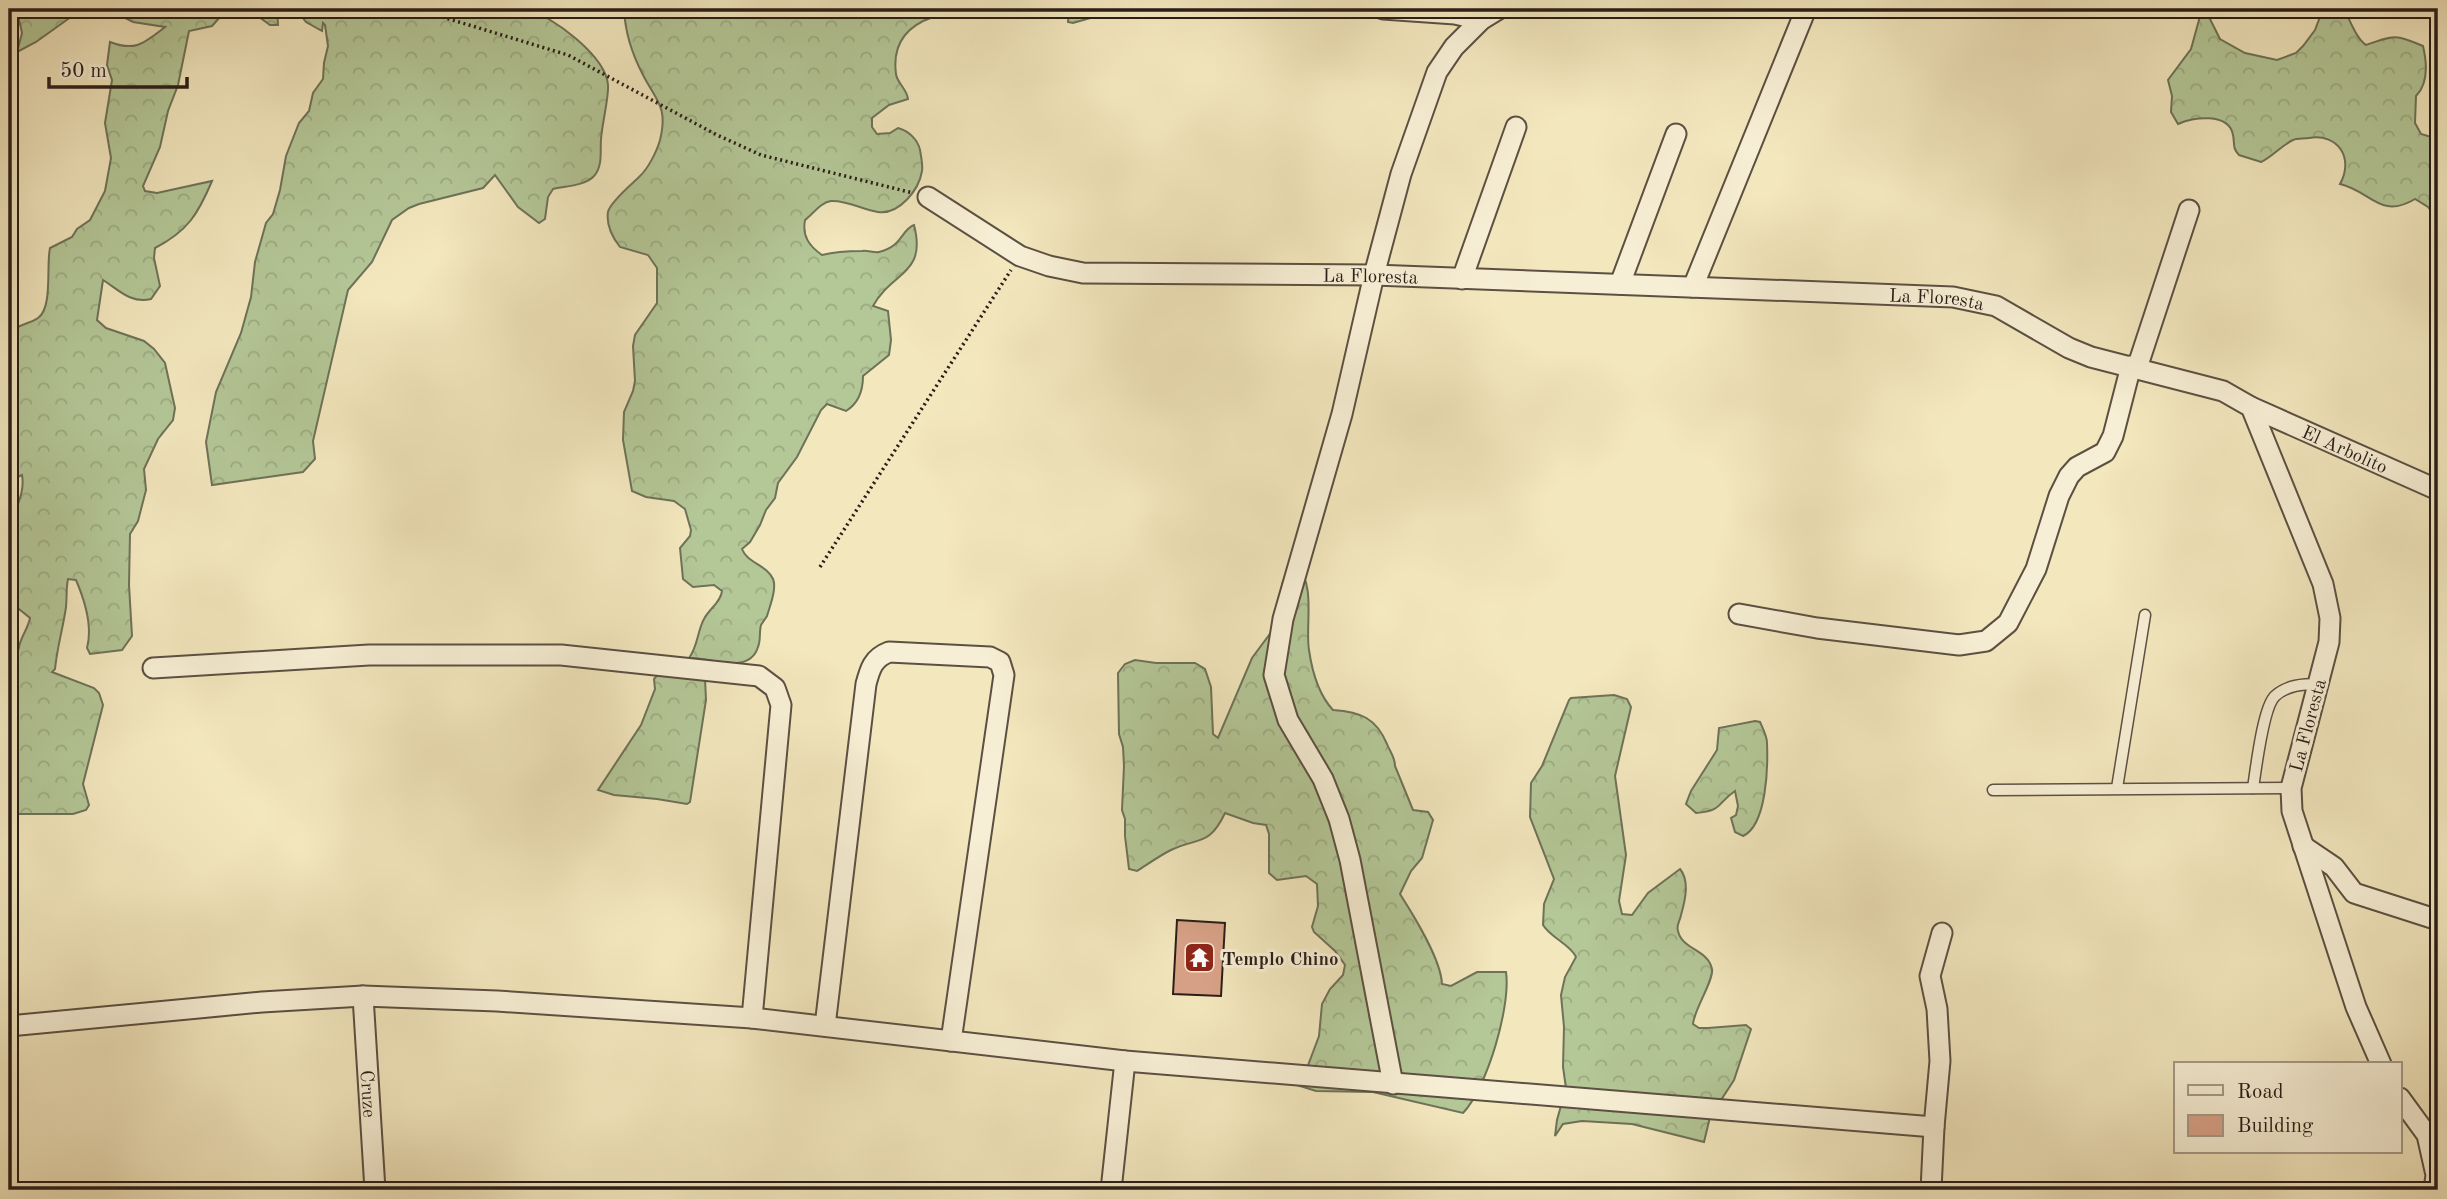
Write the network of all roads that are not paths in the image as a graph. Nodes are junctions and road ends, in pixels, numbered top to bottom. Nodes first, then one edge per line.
1 (1383, 9) edge
2 (1499, 9) edge
3 (1806, 9) edge
4 (1481, 20) junction
5 (1516, 128) dead end
6 (1676, 134) dead end
7 (928, 197) road end
8 (2189, 210) dead end
9 (1374, 275) junction
10 (1462, 279) junction
11 (1620, 285) junction
12 (1693, 287) junction
13 (2134, 367) junction
14 (2251, 407) junction
15 (2438, 490) edge
16 (1739, 614) dead end
17 (2145, 615) dead end
18 (153, 668) dead end
19 (2318, 684) junction
20 (2117, 788) junction
21 (2253, 788) junction
22 (2291, 788) junction
23 (1993, 790) dead end
24 (2302, 846) junction
25 (2438, 920) edge
26 (1942, 933) dead end
27 (363, 996) junction
28 (752, 1018) junction
29 (9, 1026) edge
30 (825, 1026) junction
31 (951, 1041) junction
32 (1125, 1061) junction
33 (2380, 1062) edge
34 (1393, 1084) junction
35 (2402, 1100) edge
36 (1934, 1127) junction
37 (2433, 1134) edge
38 (374, 1190) edge
39 (1111, 1190) edge
40 (1931, 1190) edge
41 (2434, 1190) edge

1 - 4 street
2 - 4 street
3 - 12 street
4 - 9 street
5 - 10 street
6 - 11 street
7 - 9 street, La Floresta
8 - 13 street
9 - 10 street, La Floresta
9 - 34 street
10 - 11 street, La Floresta
11 - 12 street, La Floresta
12 - 13 street, La Floresta
13 - 14 street, La Floresta
13 - 16 street
14 - 15 street, El Arbolito
14 - 19 street, La Floresta
17 - 20 lane
18 - 28 street
19 - 21 lane
19 - 22 street, La Floresta
20 - 21 lane
20 - 23 lane
21 - 22 lane
22 - 24 street, La Floresta
24 - 25 street
24 - 33 street, La Floresta
26 - 36 street
27 - 28 street
27 - 29 street
27 - 38 street, Cruze
28 - 30 street
30 - 31 street
30 - 31 street
31 - 32 street
32 - 34 street
32 - 39 street
34 - 36 street
35 - 37 street
36 - 40 street
37 - 41 street

